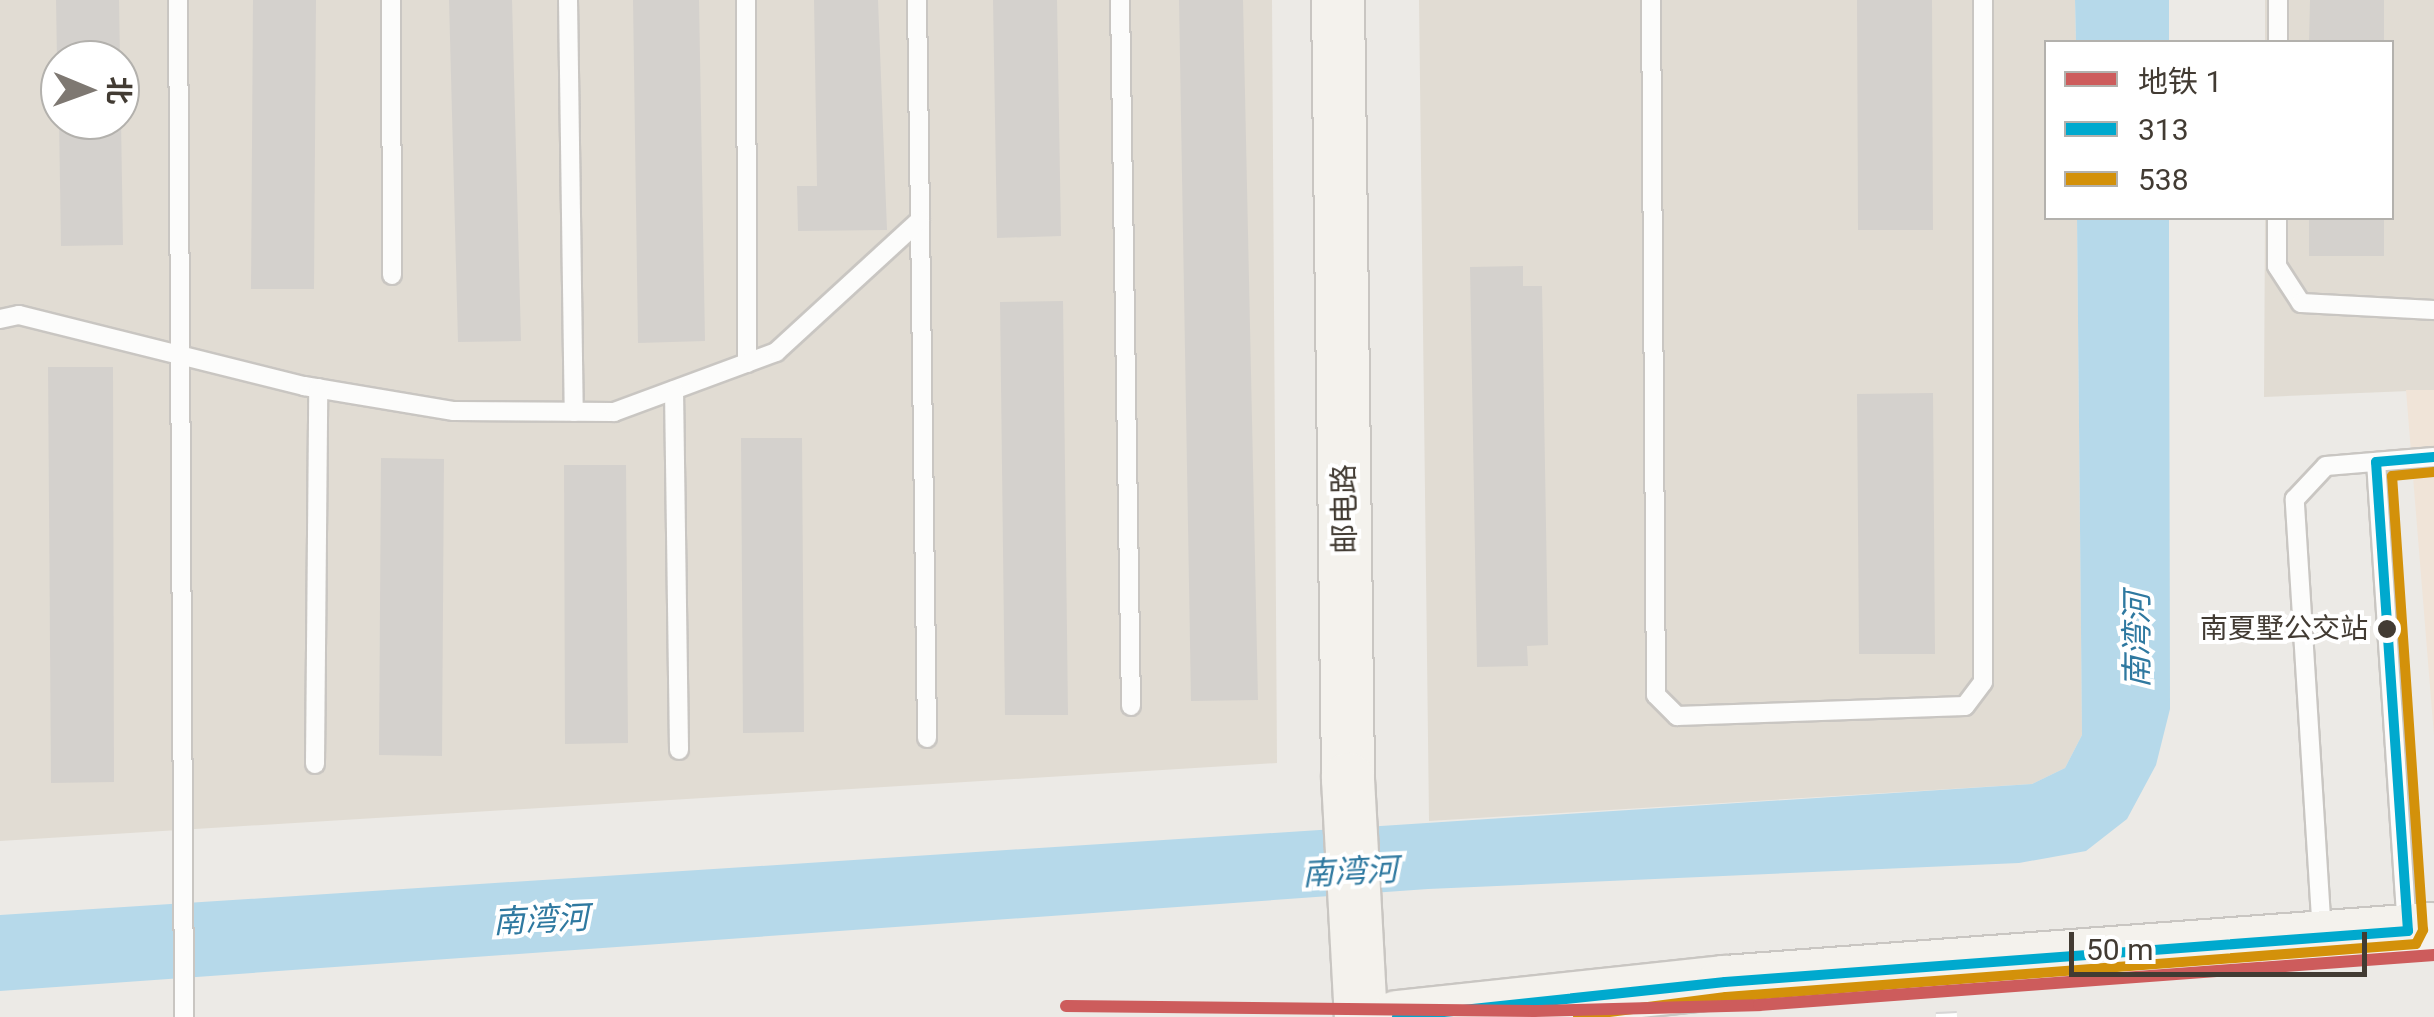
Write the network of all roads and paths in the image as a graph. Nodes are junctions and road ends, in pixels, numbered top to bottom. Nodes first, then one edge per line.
1 (178, 0) edge
2 (391, 0) edge
3 (568, 0) edge
4 (746, 0) edge
5 (917, 0) edge
6 (1120, 0) edge
7 (1338, 0) edge
8 (1651, 0) edge
9 (1983, 0) edge
10 (2278, 0) edge
11 (2278, 40) edge
12 (920, 220) junction
13 (2277, 220) edge
14 (392, 275) dead end
15 (2434, 310) edge
16 (0, 319) edge
17 (180, 353) junction
18 (746, 363) junction
19 (318, 388) junction
20 (674, 390) junction
21 (574, 412) junction
22 (2434, 458) edge
23 (2376, 462) junction
24 (1131, 706) dead end
25 (928, 738) dead end
26 (679, 750) dead end
27 (315, 764) dead end
28 (2421, 930) edge
29 (2323, 937) junction
30 (1563, 1008) edge
31 (184, 1017) edge
32 (1361, 1017) edge
33 (1398, 1017) edge

1 - 17 lane
2 - 14 lane
3 - 21 lane
4 - 18 lane
5 - 12 lane
6 - 24 lane
7 - 32 street, 邮电路
8 - 9 lane
10 - 11 lane
12 - 18 lane
12 - 25 lane
13 - 15 lane
16 - 17 lane
17 - 19 lane
17 - 31 lane
18 - 20 lane
19 - 21 lane
19 - 27 lane
20 - 21 lane
20 - 26 lane
22 - 23 lane
23 - 28 lane
23 - 29 lane
28 - 29 street
29 - 30 street
30 - 33 street

